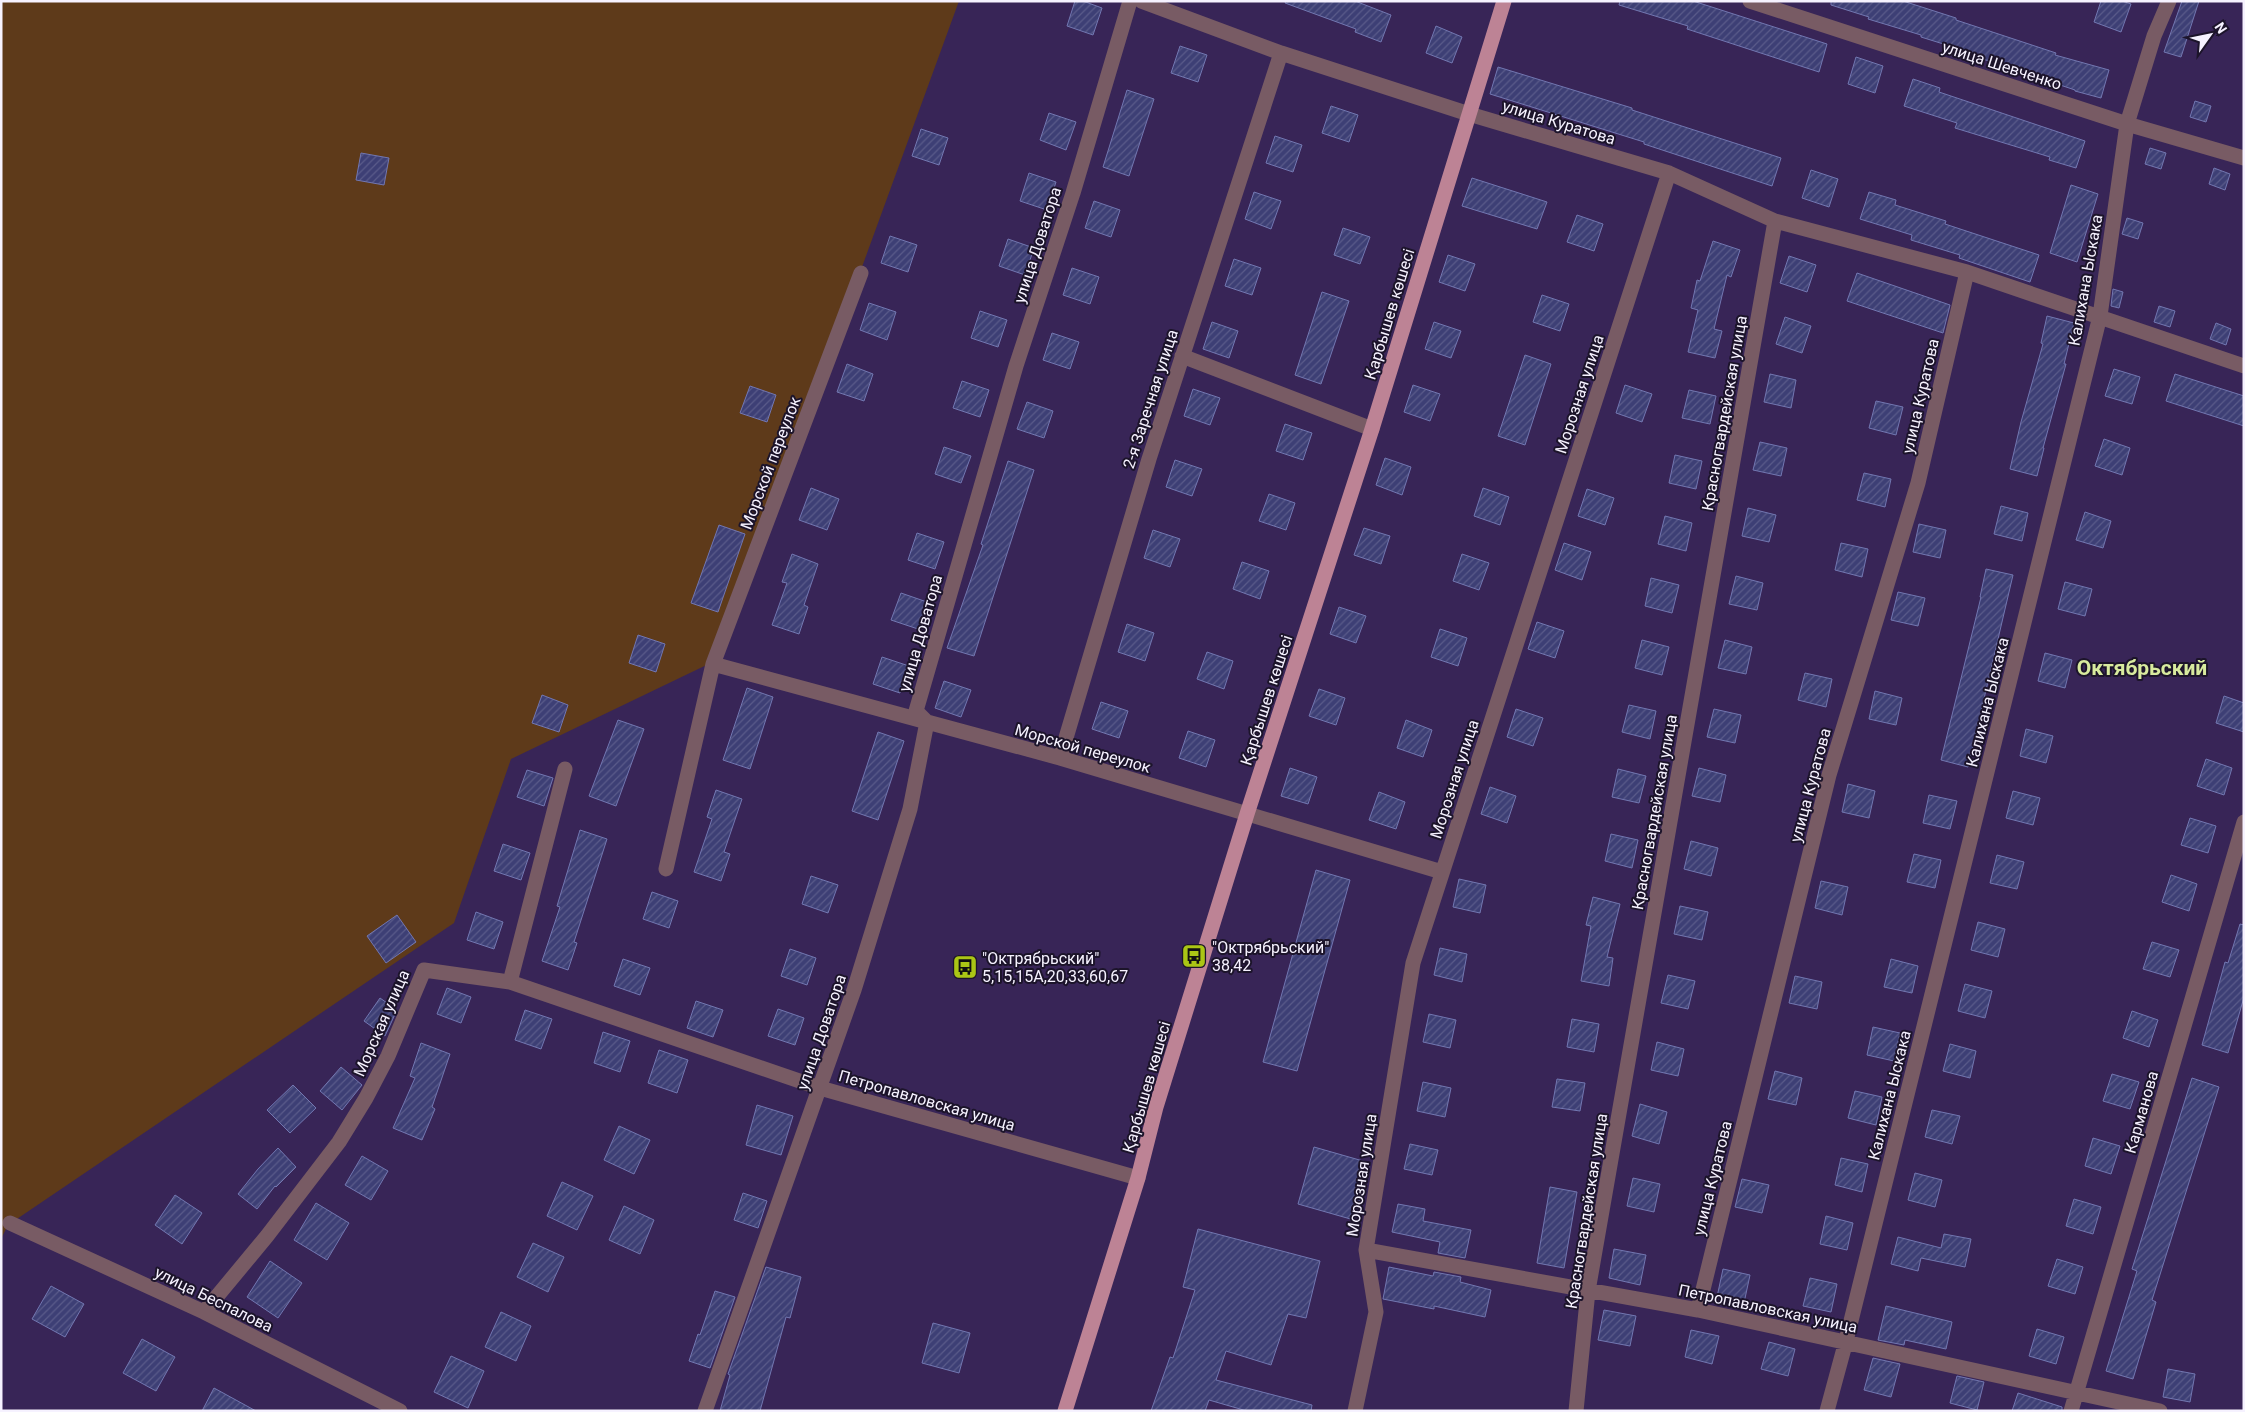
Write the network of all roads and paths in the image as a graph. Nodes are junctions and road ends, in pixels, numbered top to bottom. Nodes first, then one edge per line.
1 (1130, 1) edge
2 (1142, 1) edge
3 (1504, 1) edge
4 (1750, 1) edge
5 (2169, 1) edge
6 (1281, 53) junction
7 (1469, 114) junction
8 (2127, 124) junction
9 (2244, 158) edge
10 (1669, 173) junction
11 (1775, 220) junction
12 (1967, 272) junction
13 (861, 274) dead end
14 (2100, 316) junction
15 (1182, 356) junction
16 (2244, 366) edge
17 (1372, 429) junction
18 (713, 664) junction
19 (927, 722) junction
20 (1060, 758) junction
21 (565, 769) dead end
22 (1247, 814) junction
23 (2244, 822) edge
24 (666, 870) dead end
25 (1442, 872) junction
26 (510, 982) junction
27 (820, 1088) junction
28 (1138, 1178) junction
29 (10, 1223) dead end
30 (1366, 1250) junction
31 (1588, 1291) junction
32 (1698, 1310) junction
33 (204, 1312) junction
34 (1846, 1341) junction
35 (2077, 1392) junction
36 (400, 1411) edge
37 (705, 1411) edge
38 (1065, 1411) edge
39 (1355, 1411) edge
40 (1576, 1411) edge
41 (1827, 1411) edge
42 (2071, 1411) edge
43 (2160, 1411) edge

1 - 19 street, улица Доватора
2 - 6 street, улица Куратова
3 - 7 main road, Қарбышев көшесі
4 - 8 street, улица Шевченко
5 - 8 street, Калихана Ыскака
6 - 7 street, улица Куратова
6 - 15 street, 2-я Заречная улица
7 - 10 street, улица Куратова
7 - 17 main road, Қарбышев көшесі
8 - 9 street, улица Шевченко
8 - 14 street, Калихана Ыскака
10 - 11 street, улица Куратова
10 - 25 street, Морозная улица
11 - 12 street, улица Куратова
11 - 31 street, Красногвардейская улица
12 - 14 street, улица Куратова
12 - 32 street, улица Куратова
13 - 18 street, Морской переулок
14 - 16 street, улица Куратова
14 - 34 street, Калихана Ыскака
15 - 17 street
15 - 20 street, 2-я Заречная улица
17 - 22 main road, Қарбышев көшесі
18 - 19 street, Морской переулок
18 - 24 street, Морской переулок
19 - 20 street, Морской переулок
19 - 27 street, улица Доватора
20 - 22 street, Морской переулок
21 - 26 street
22 - 25 street, Морской переулок
22 - 28 main road, Қарбышев көшесі
23 - 35 street, Карманова
25 - 30 street, Морозная улица
26 - 27 street, Петропавловская улица
26 - 33 street, Морская улица
27 - 28 street, Петропавловская улица
27 - 37 street, улица Доватора
28 - 38 main road, Қарбышев көшесі
29 - 33 street, улица Беспалова
30 - 31 street, Петропавловская улица
30 - 39 street, Морозная улица
31 - 32 street, Петропавловская улица
31 - 40 street, Красногвардейская улица
32 - 34 street, Петропавловская улица
33 - 36 street, улица Беспалова
34 - 35 street, Петропавловская улица
34 - 41 street, Калихана Ыскака
35 - 42 street, Карманова
35 - 43 street, Петропавловская улица

